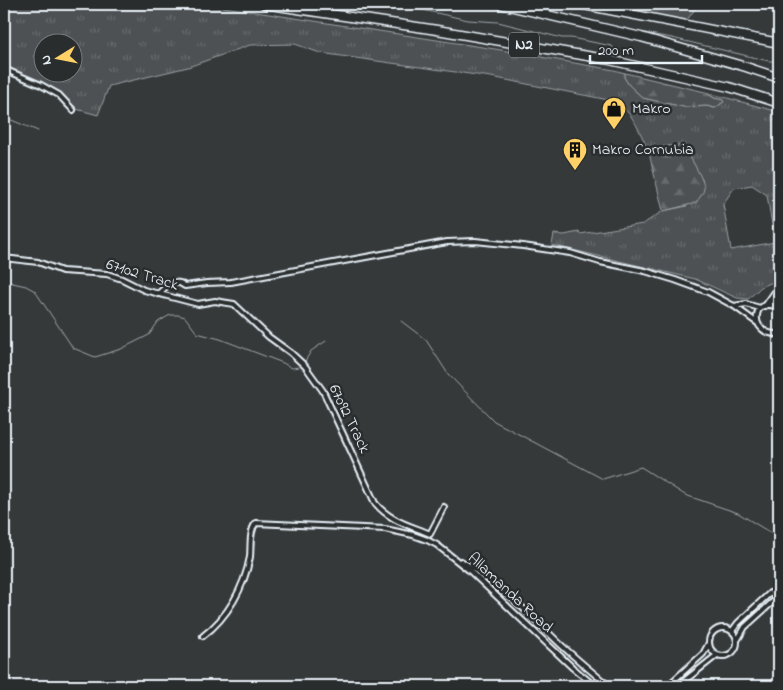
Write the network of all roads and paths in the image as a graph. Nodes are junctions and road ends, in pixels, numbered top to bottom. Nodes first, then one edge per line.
1 (264, 4) edge
2 (500, 4) edge
3 (579, 4) edge
4 (764, 4) edge
5 (779, 4) edge
6 (779, 43) edge
7 (4, 68) edge
8 (779, 78) edge
9 (779, 103) edge
10 (73, 110) dead end
11 (4, 258) edge
12 (779, 286) edge
13 (779, 290) edge
14 (158, 294) junction
15 (215, 301) joint
16 (779, 302) edge
17 (767, 305) junction
18 (734, 306) junction
19 (777, 307) edge
20 (760, 308) junction
21 (756, 322) junction
22 (779, 334) edge
23 (444, 507) dead end
24 (430, 534) junction
25 (427, 540) junction
26 (450, 555) junction
27 (770, 593) tunnel mouth
28 (777, 598) dead end
29 (732, 631) junction
30 (203, 636) dead end
31 (737, 640) junction
32 (710, 641) junction
33 (717, 655) junction
34 (673, 681) dead end
35 (595, 686) edge
36 (609, 686) edge
37 (678, 686) edge

1 - 9 highway, N2
2 - 8 highway, N2
3 - 6 highway
4 - 5 street
7 - 10 street
11 - 14 street, 67102 Track
12 - 17 street
13 - 17 street
14 - 15 street, 67102 Track
14 - 18 street
15 - 24 street, 67092 Track
16 - 19 street
17 - 19 street
17 - 20 street
18 - 20 street
18 - 21 street
20 - 21 street
21 - 22 street
23 - 24 street
24 - 25 street
25 - 26 street
25 - 30 street
26 - 35 street, Allamanda Road
26 - 36 street, Allamanda Road
27 - 29 street
28 - 31 street
29 - 31 street
29 - 32 street
31 - 33 street
32 - 33 street
32 - 34 street
33 - 37 street

